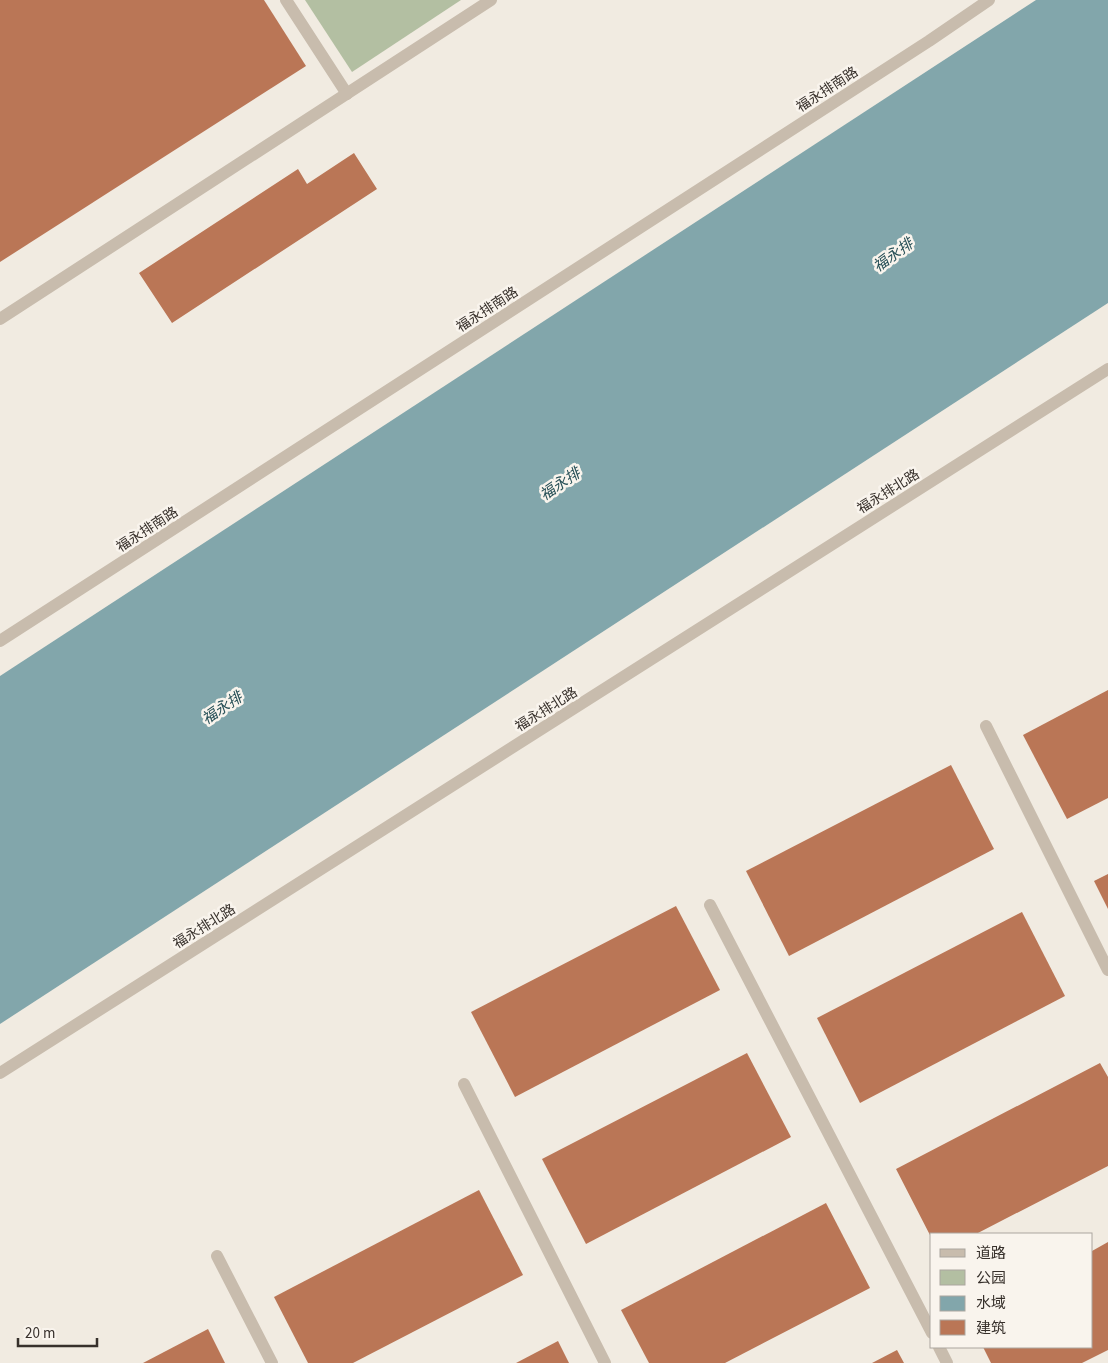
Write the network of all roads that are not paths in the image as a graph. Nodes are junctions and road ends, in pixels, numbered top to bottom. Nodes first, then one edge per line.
1 (286, 0) edge
2 (492, 0) edge
3 (989, 0) edge
4 (347, 94) junction
5 (0, 319) edge
6 (1108, 369) edge
7 (0, 642) edge
8 (986, 726) dead end
9 (710, 904) dead end
10 (1108, 970) edge
11 (0, 1073) edge
12 (464, 1084) dead end
13 (217, 1256) dead end
14 (930, 1329) edge
15 (940, 1348) edge
16 (272, 1363) edge
17 (606, 1363) edge
18 (947, 1363) edge

1 - 4 street
2 - 4 street
3 - 7 street, 福永排南路
4 - 5 street
6 - 11 street, 福永排北路
8 - 10 street
9 - 14 street
12 - 17 street
13 - 16 street
15 - 18 street

